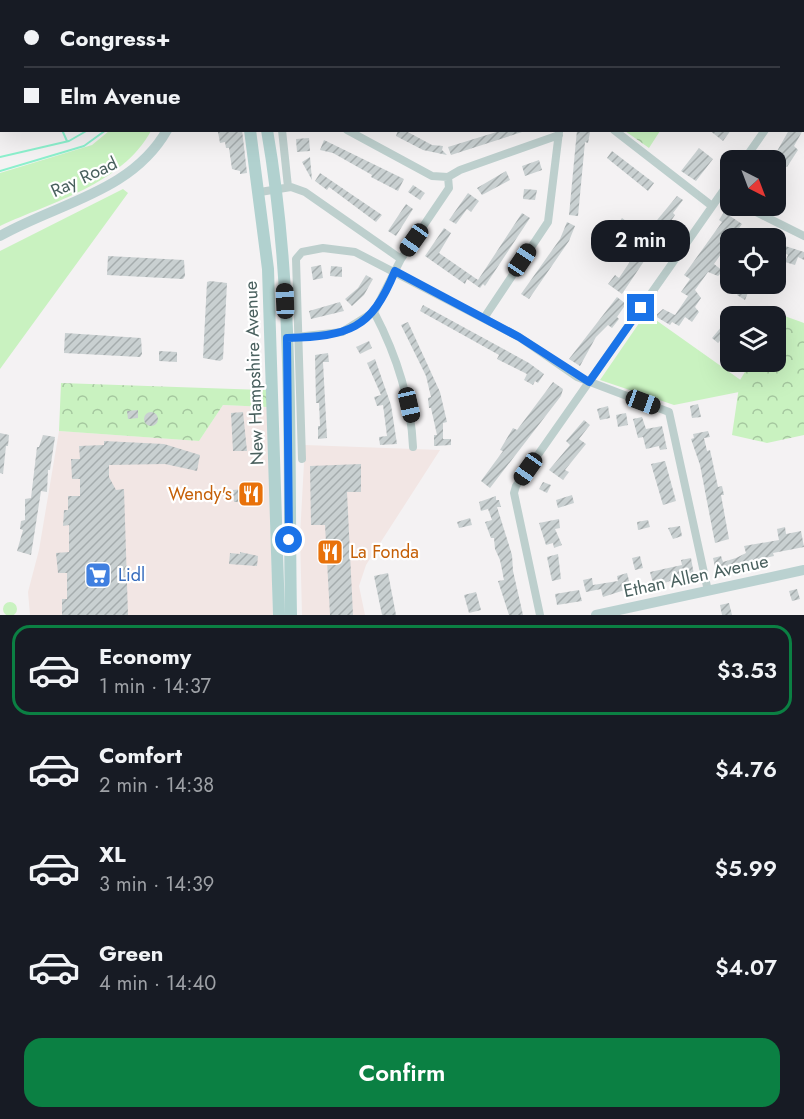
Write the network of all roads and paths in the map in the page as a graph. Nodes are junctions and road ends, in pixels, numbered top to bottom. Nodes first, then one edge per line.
1 (166, 132) edge
2 (250, 132) edge
3 (267, 132) edge
4 (282, 132) edge
5 (351, 132) edge
6 (617, 132) edge
7 (764, 132) edge
8 (559, 133) edge
9 (751, 150) edge
10 (448, 177) junction
11 (288, 187) junction
12 (276, 190) junction
13 (260, 192) junction
14 (720, 195) edge
15 (712, 206) junction
16 (764, 216) edge
17 (0, 236) edge
18 (804, 236) edge
19 (401, 259) junction
20 (395, 271) junction
21 (374, 312) junction
22 (484, 318) junction
23 (293, 338) junction
24 (589, 382) junction
25 (412, 447) dead end
26 (302, 459) dead end
27 (804, 570) edge
28 (708, 591) junction
29 (279, 615) edge
30 (291, 615) edge
31 (540, 615) edge
32 (596, 615) edge

1 - 17 main road, Ray Road
2 - 13 main road, New Hampshire Avenue
3 - 12 main road, New Hampshire Avenue
4 - 11 street
5 - 10 street
6 - 15 street
7 - 9 street
8 - 10 street
8 - 22 street
10 - 19 street
11 - 12 street
11 - 19 street
12 - 13 street
12 - 23 main road, New Hampshire Avenue
13 - 29 main road, New Hampshire Avenue
14 - 15 street
15 - 24 street
16 - 18 street
19 - 20 street
20 - 21 street
20 - 22 street
20 - 23 street
21 - 23 street
21 - 25 street
22 - 24 street
23 - 26 street, New Hampshire Avenue
23 - 30 main road, New Hampshire Avenue
24 - 28 street
24 - 31 street
27 - 28 main road, Ethan Allen Avenue
28 - 32 main road, Ethan Allen Avenue

